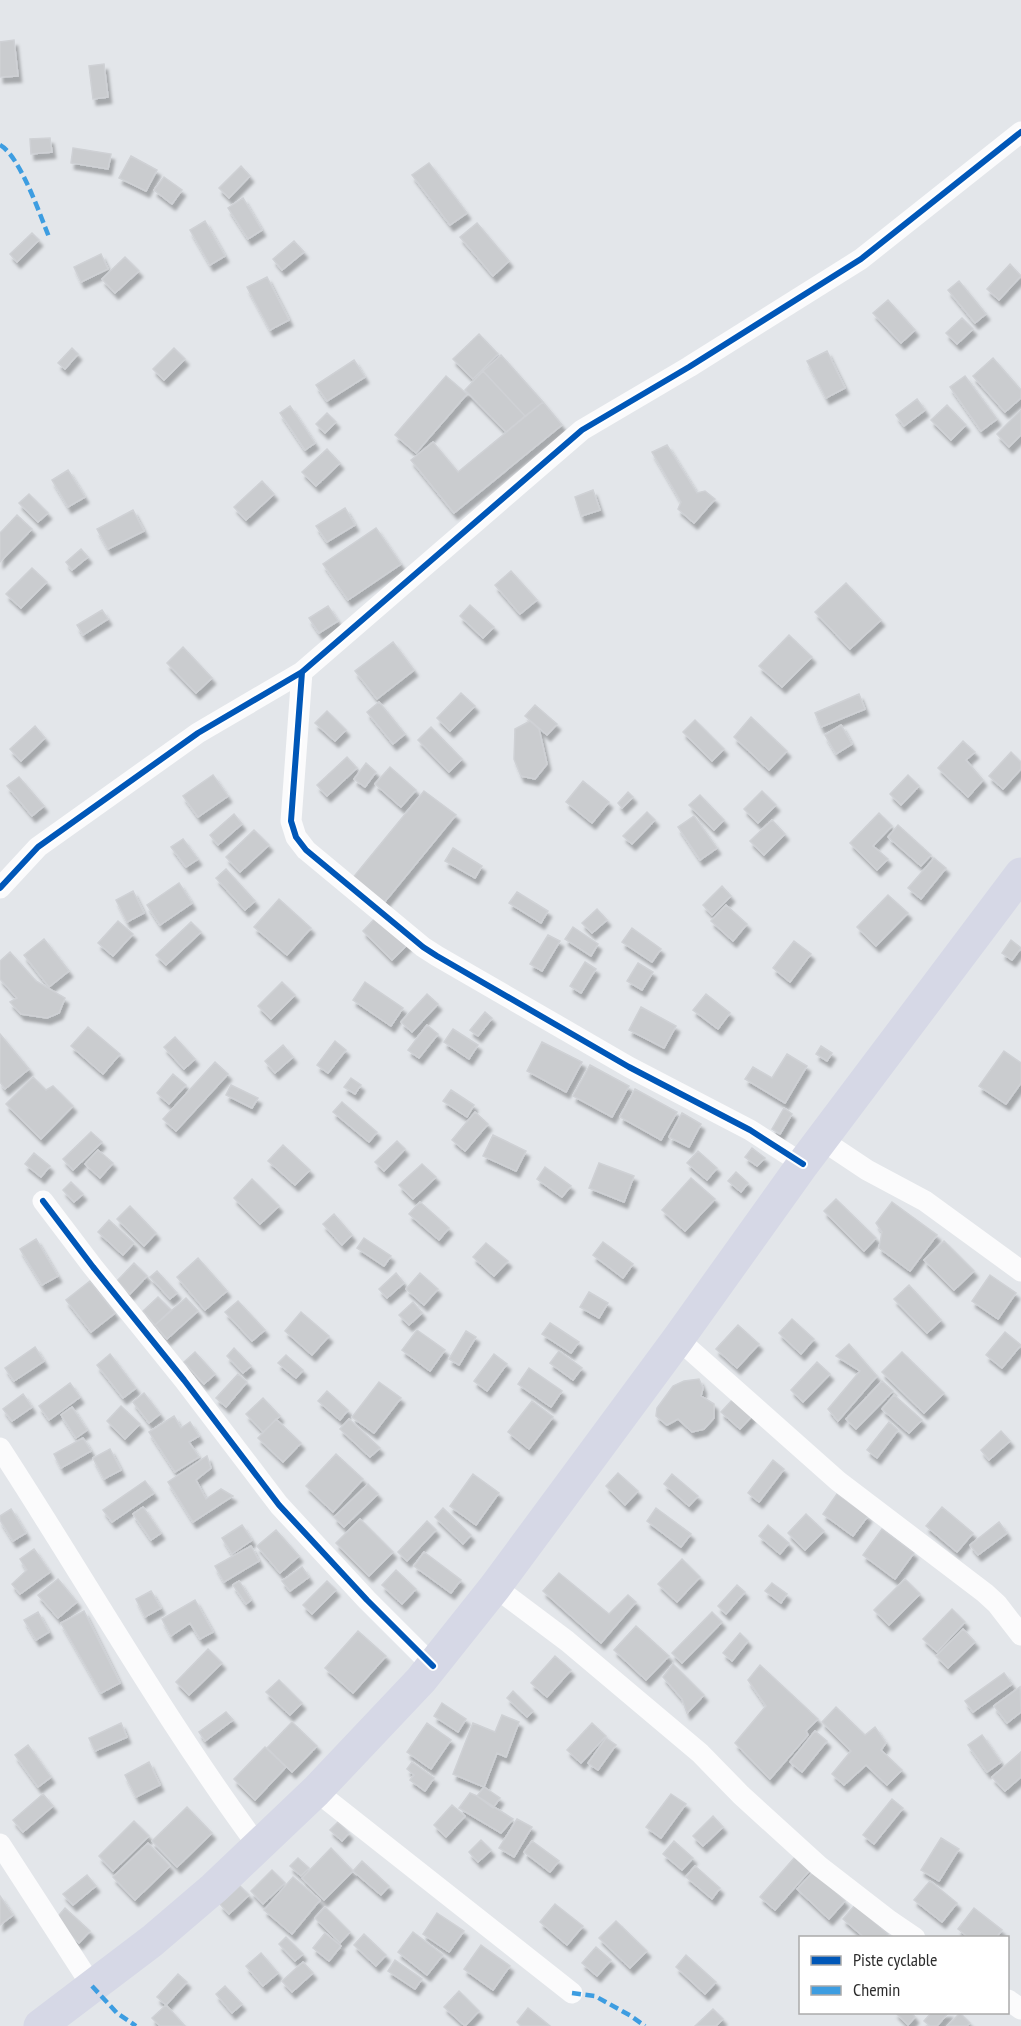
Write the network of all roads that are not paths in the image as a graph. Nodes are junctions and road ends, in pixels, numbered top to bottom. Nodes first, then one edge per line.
1 (1021, 132) edge
2 (302, 672) junction
3 (1021, 874) edge
4 (0, 888) edge
5 (813, 1152) junction
6 (43, 1201) dead end
7 (1021, 1271) edge
8 (678, 1339) junction
9 (0, 1448) edge
10 (495, 1587) junction
11 (1021, 1635) edge
12 (433, 1666) junction
13 (316, 1791) junction
14 (0, 1844) edge
15 (258, 1846) junction
16 (912, 1936) edge
17 (92, 1986) junction
18 (572, 1993) dead end
19 (40, 2026) edge

1 - 2 street
2 - 4 street
2 - 5 street
3 - 5 main road
5 - 7 street
5 - 8 main road
6 - 12 street
8 - 10 main road
8 - 11 street
9 - 15 street
10 - 12 main road
10 - 16 street
12 - 13 main road
13 - 15 main road
13 - 18 street
14 - 17 street
15 - 17 main road
17 - 19 main road

